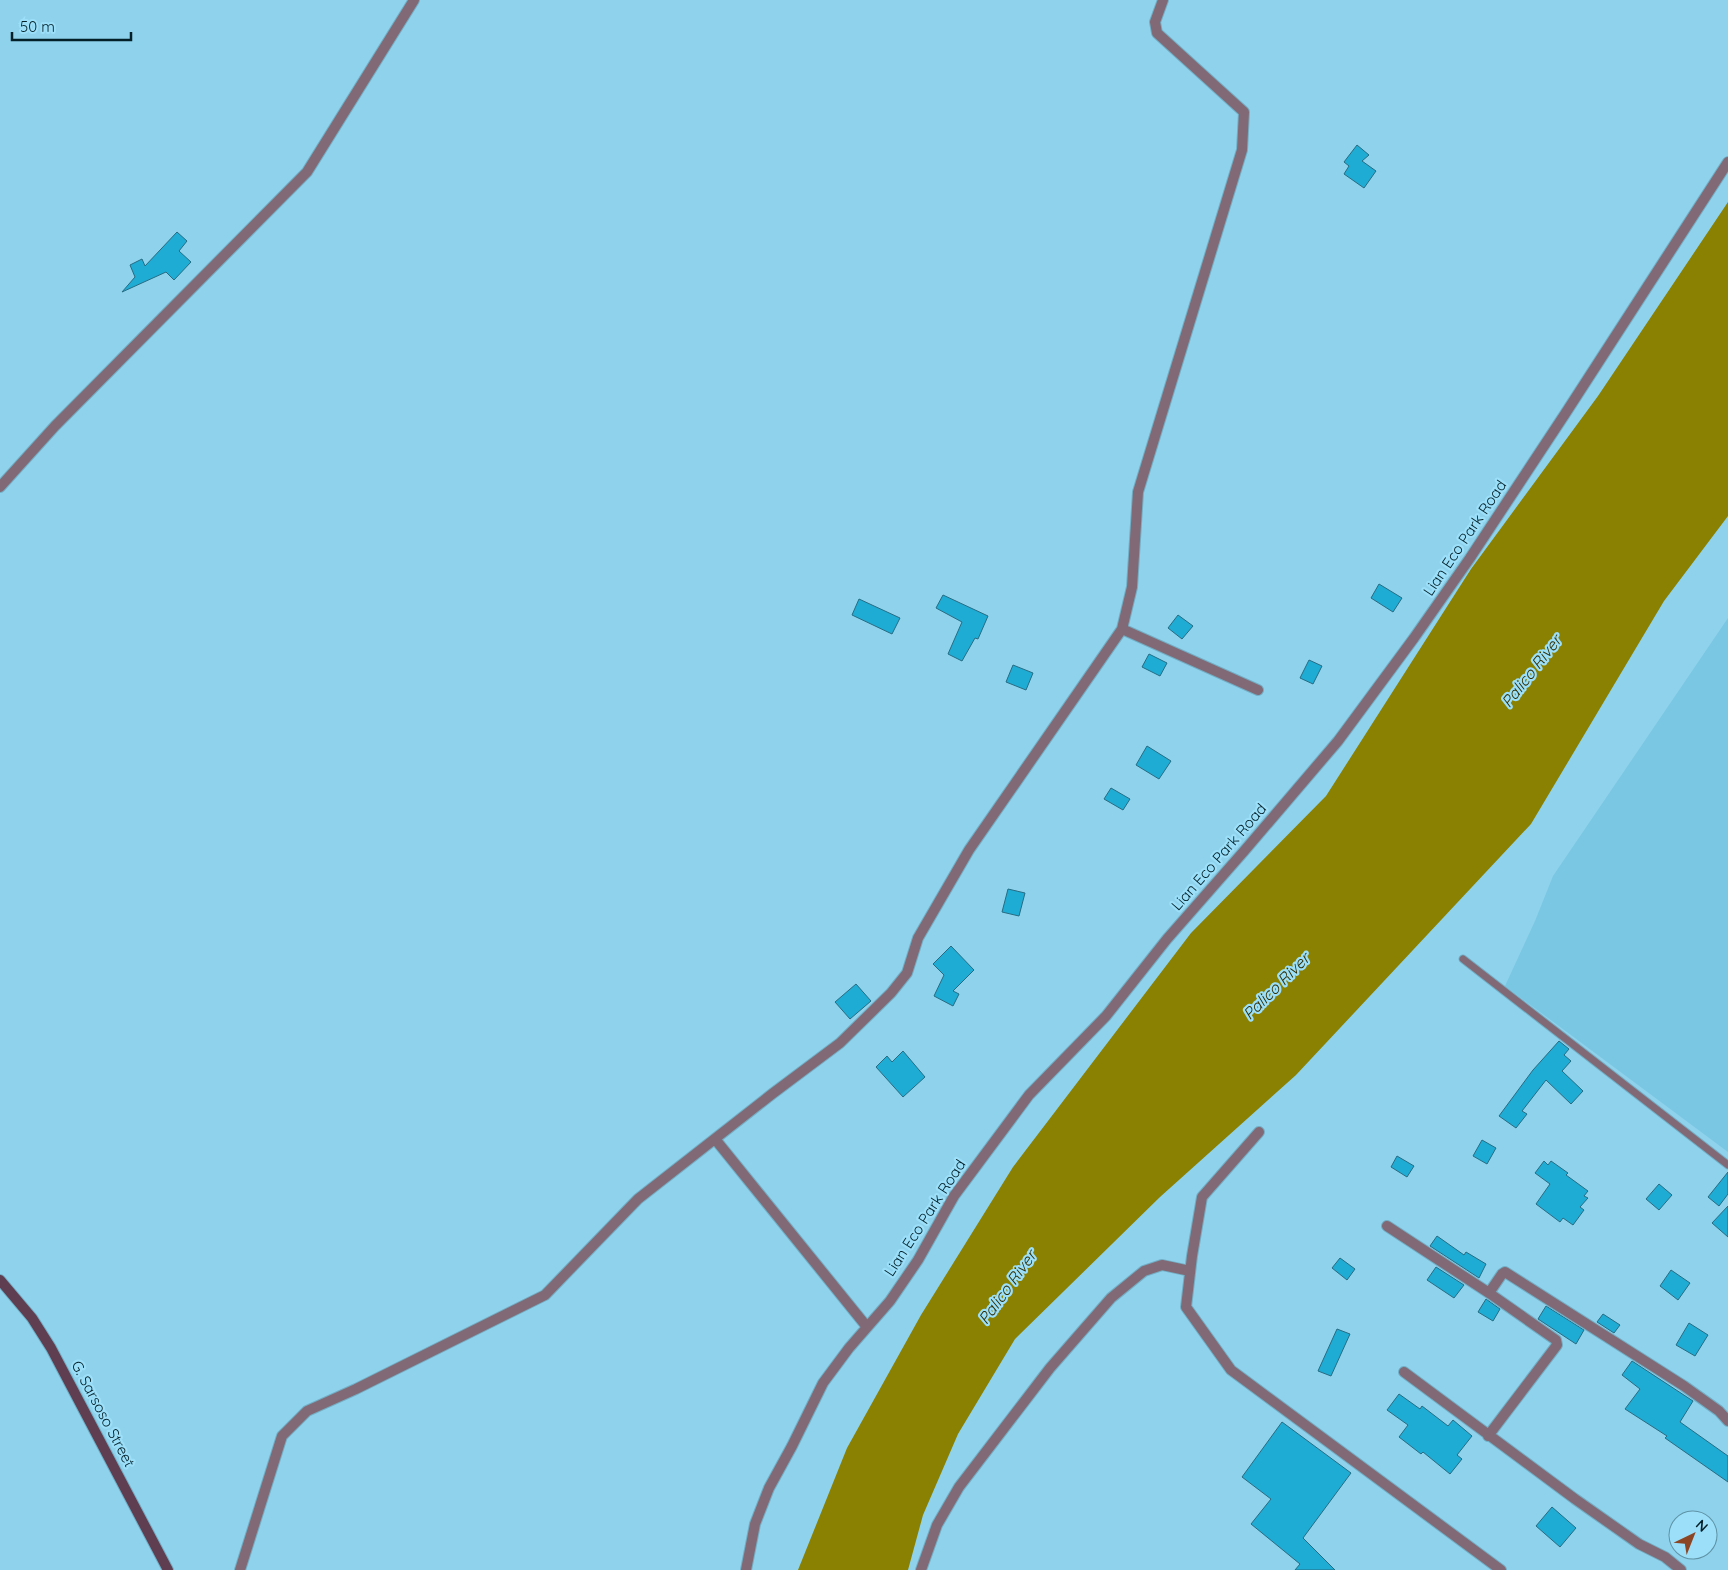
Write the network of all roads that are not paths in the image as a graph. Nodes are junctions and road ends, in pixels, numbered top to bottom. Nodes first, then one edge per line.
1 (414, 0) edge
2 (1163, 0) edge
3 (1728, 162) edge
4 (0, 487) edge
5 (1122, 629) junction
6 (1258, 690) dead end
7 (1463, 959) dead end
8 (1259, 1132) dead end
9 (715, 1139) junction
10 (1728, 1164) edge
11 (1387, 1226) dead end
12 (1190, 1271) junction
13 (0, 1280) edge
14 (1489, 1293) junction
15 (867, 1327) junction
16 (1404, 1372) dead end
17 (1728, 1421) edge
18 (1488, 1436) junction
19 (168, 1570) edge
20 (240, 1570) edge
21 (746, 1570) edge
22 (921, 1570) edge
23 (1501, 1570) edge
24 (1681, 1570) edge

1 - 4 street
2 - 5 street
3 - 15 street, Lian Eco Park Road
5 - 6 street
5 - 9 street
7 - 10 lane
8 - 12 street
9 - 15 street
9 - 20 street
11 - 14 street
12 - 22 street
12 - 23 street
13 - 19 street, G. Sarsoso Street
14 - 17 street
14 - 18 street
15 - 21 street, Lian Eco Park Road
16 - 18 street
18 - 24 street

